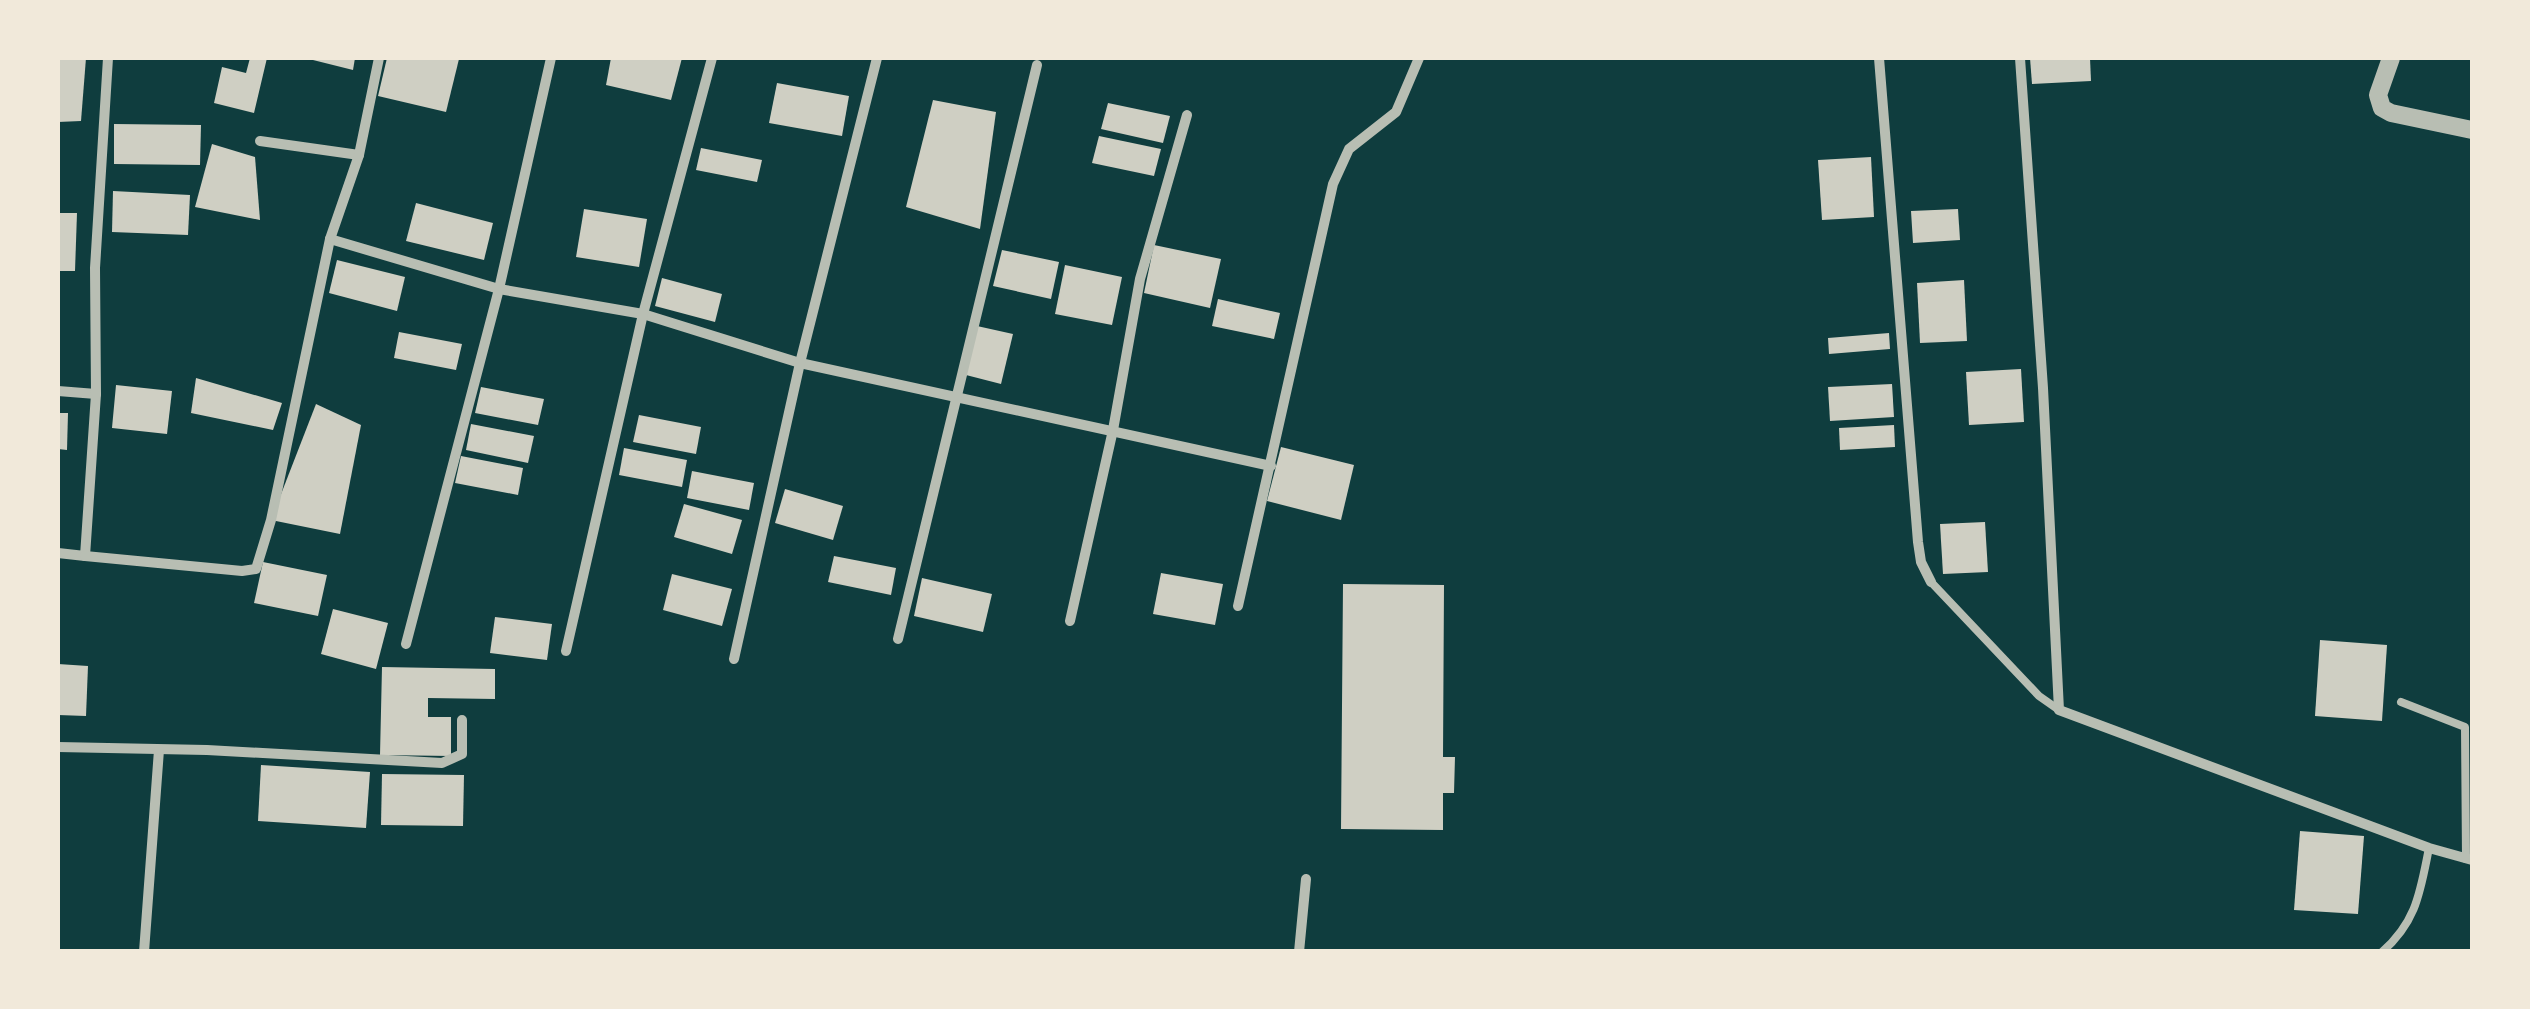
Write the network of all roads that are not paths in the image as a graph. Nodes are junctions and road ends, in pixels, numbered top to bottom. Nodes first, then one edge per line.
1 (108, 58) edge
2 (379, 58) edge
3 (551, 58) edge
4 (712, 58) edge
5 (877, 58) edge
6 (1418, 58) edge
7 (1879, 58) edge
8 (2020, 58) edge
9 (2391, 58) edge
10 (1037, 65) dead end
11 (1187, 115) dead end
12 (2472, 130) edge
13 (260, 142) dead end
14 (359, 155) junction
15 (330, 239) junction
16 (498, 290) junction
17 (642, 314) junction
18 (800, 363) junction
19 (58, 391) edge
20 (96, 394) junction
21 (956, 396) junction
22 (1114, 430) junction
23 (1272, 466) junction
24 (58, 554) edge
25 (85, 556) junction
26 (1931, 582) joint
27 (1238, 606) dead end
28 (1070, 621) dead end
29 (898, 639) dead end
30 (406, 644) dead end
31 (566, 651) dead end
32 (734, 660) dead end
33 (2400, 702) dead end
34 (2059, 710) junction
35 (462, 720) dead end
36 (58, 747) edge
37 (158, 750) junction
38 (2429, 848) junction
39 (2469, 860) edge
40 (1306, 879) dead end
41 (144, 952) edge
42 (1300, 952) edge
43 (2382, 952) edge

1 - 20 street
2 - 14 street
3 - 16 street
4 - 17 street
5 - 18 street
6 - 23 street
7 - 26 street
8 - 34 street
9 - 12 street
10 - 21 street
11 - 22 street
13 - 14 street
14 - 15 street
15 - 16 street
15 - 25 street
16 - 17 street
16 - 30 street
17 - 18 street
17 - 31 street
18 - 21 street
18 - 32 street
19 - 20 street
20 - 25 street
21 - 22 street
21 - 29 street
22 - 23 street
22 - 28 street
23 - 27 street
24 - 25 street
26 - 34 lane
33 - 39 lane
34 - 38 street
35 - 37 street
36 - 37 street
37 - 41 street
38 - 39 street
38 - 43 lane
40 - 42 street

